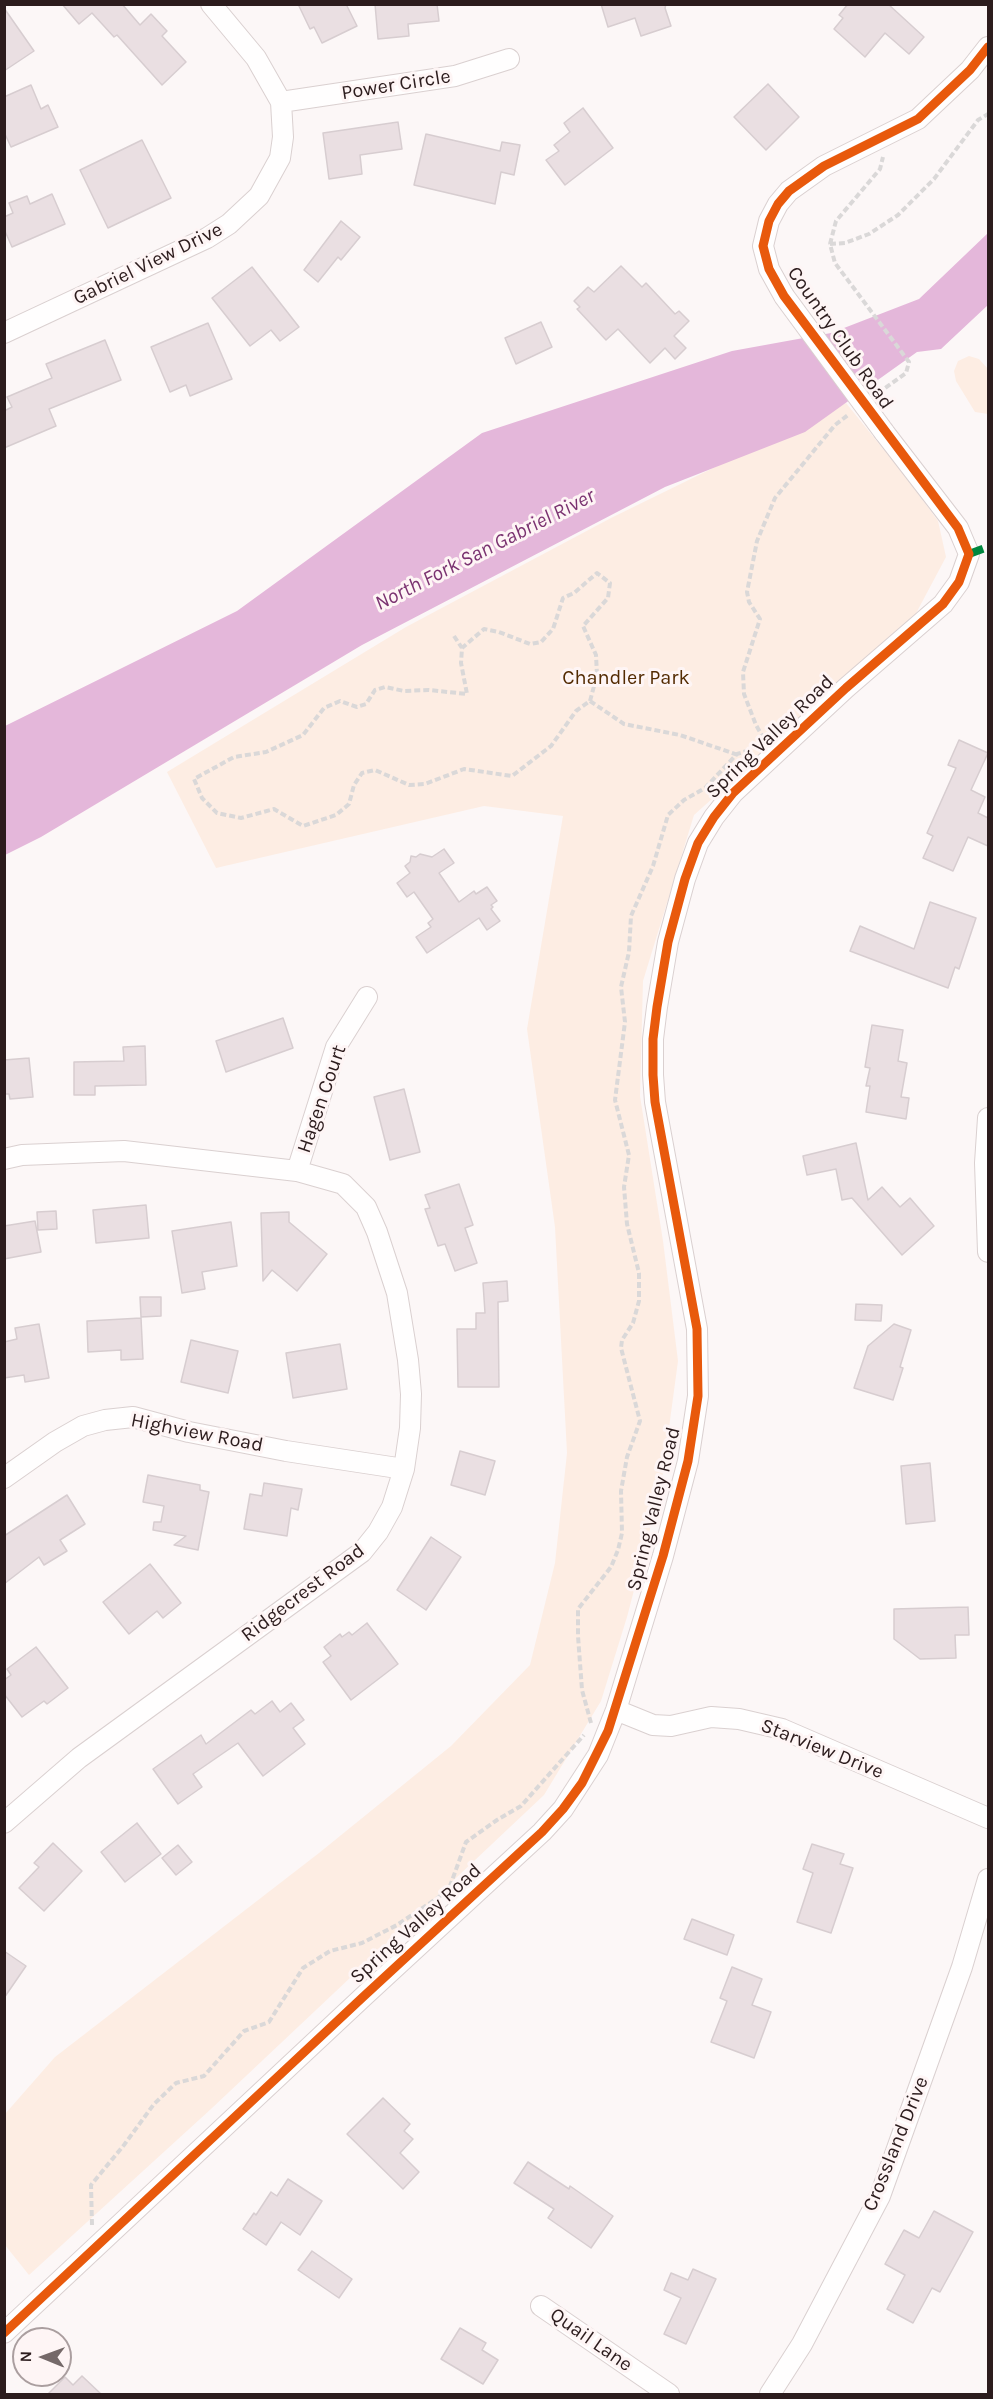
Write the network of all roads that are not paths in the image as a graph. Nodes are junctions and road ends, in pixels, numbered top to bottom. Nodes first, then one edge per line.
1 (211, 4) edge
2 (988, 47) edge
3 (509, 59) dead end
4 (281, 102) junction
5 (7, 326) edge
6 (969, 554) joint
7 (367, 997) dead end
8 (988, 1118) edge
9 (4, 1159) edge
10 (297, 1171) junction
11 (988, 1252) edge
12 (404, 1469) junction
13 (4, 1478) edge
14 (616, 1710) junction
15 (988, 1818) edge
16 (4, 1822) edge
17 (988, 1879) edge
18 (542, 2306) dead end
19 (4, 2333) edge
20 (669, 2394) edge
21 (770, 2394) edge

1 - 4 street
2 - 6 street, Country Club Road, bridge
3 - 4 street, Power Circle
4 - 5 street, Gabriel View Drive
6 - 14 street, Spring Valley Road
7 - 10 street, Hagen Court
8 - 11 street
9 - 10 street, Ridgecrest Road
10 - 12 street, Ridgecrest Road
12 - 13 street, Highview Road
12 - 16 street, Ridgecrest Road
14 - 15 street, Starview Drive
14 - 19 street, Spring Valley Road
17 - 21 street, Crossland Drive
18 - 20 street, Quail Lane

